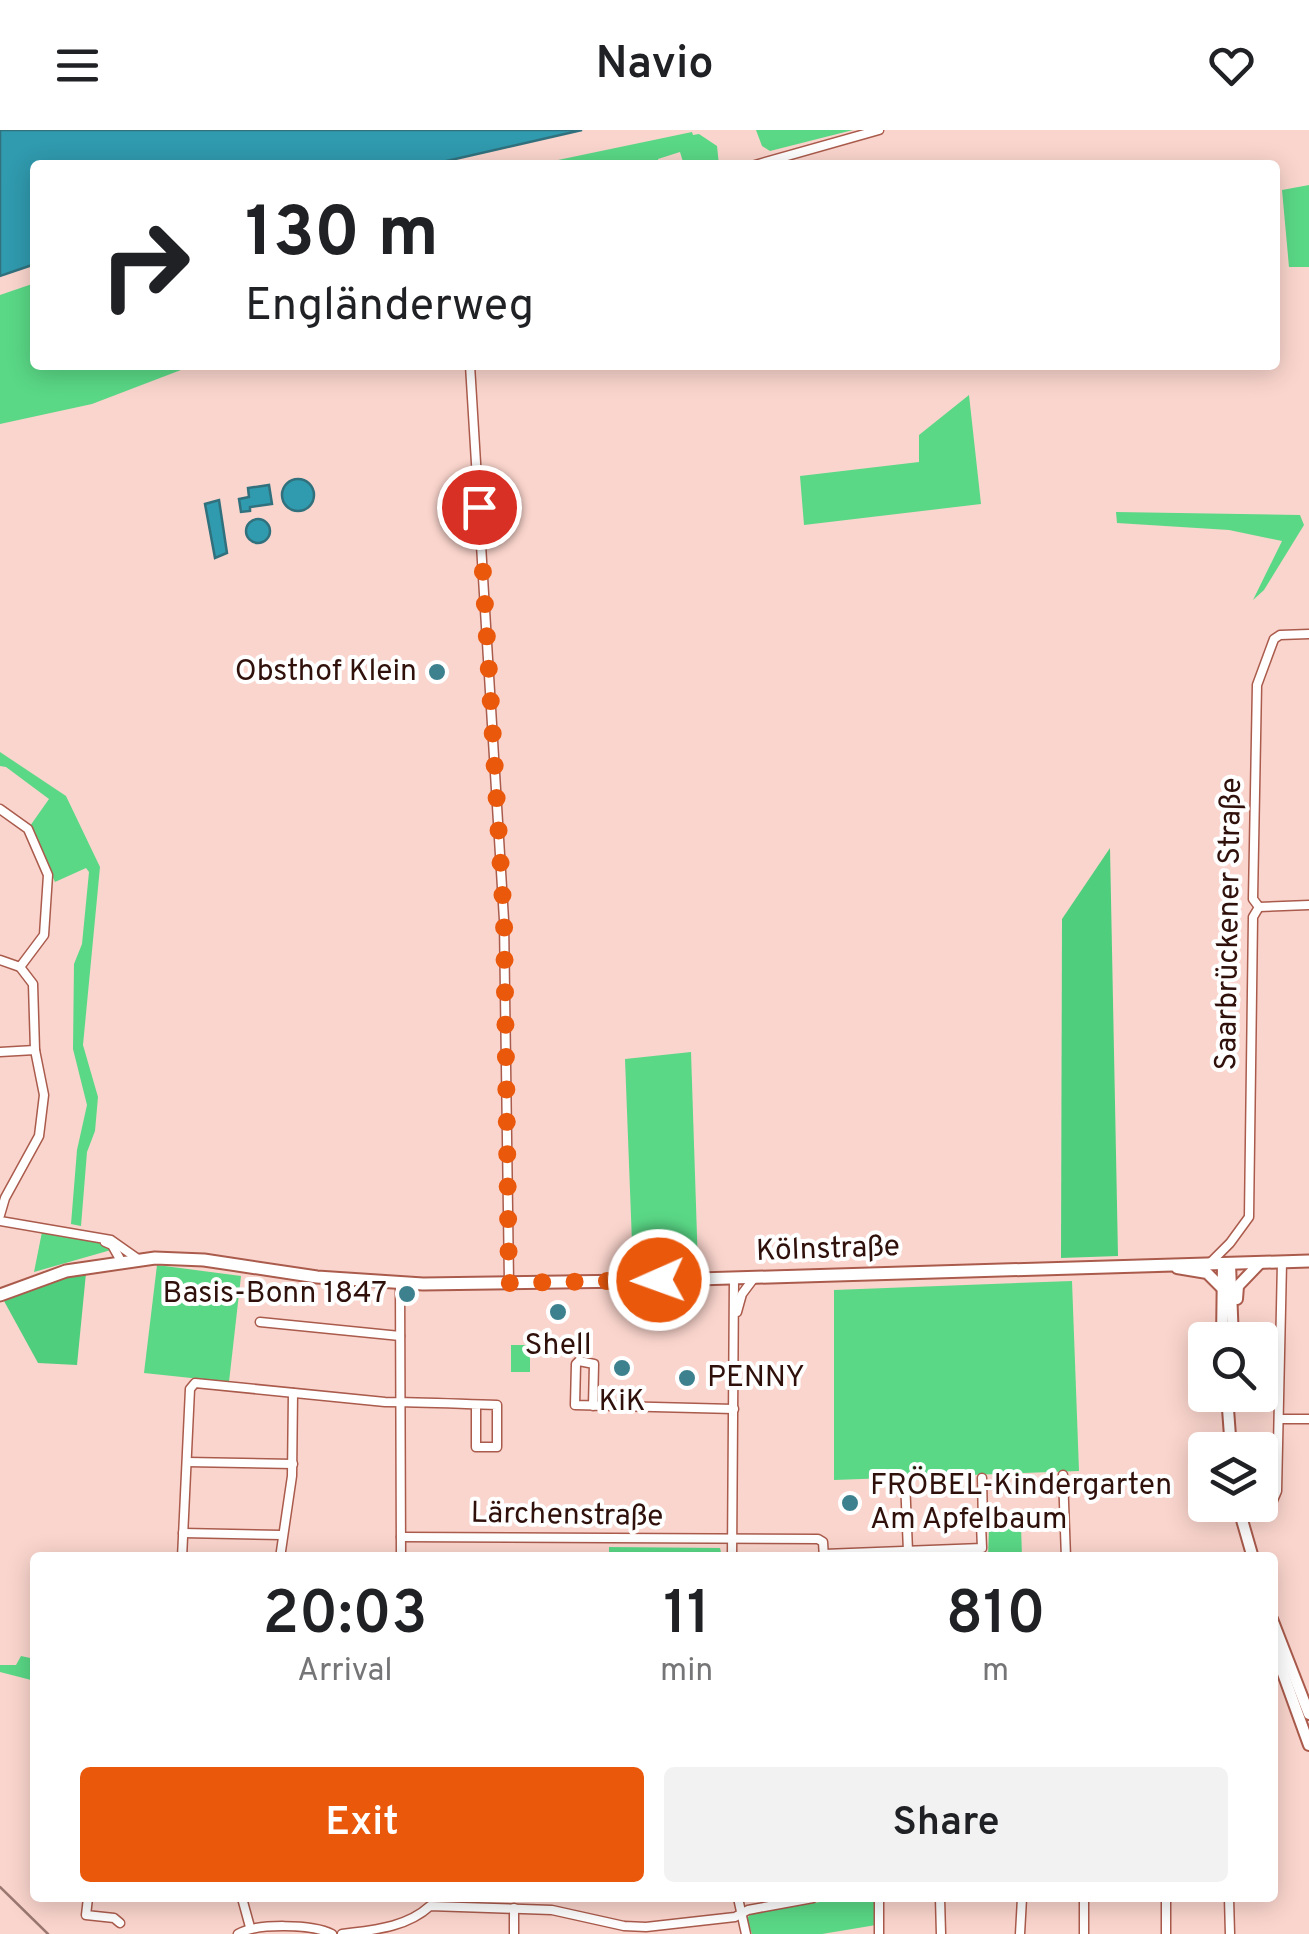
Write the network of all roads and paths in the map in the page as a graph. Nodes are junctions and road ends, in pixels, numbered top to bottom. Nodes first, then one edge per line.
1 (878, 130) edge
2 (773, 160) edge
3 (470, 370) edge
4 (1309, 634) edge
5 (0, 809) edge
6 (1309, 905) edge
7 (1259, 907) junction
8 (0, 960) edge
9 (20, 967) junction
10 (36, 1050) junction
11 (0, 1052) edge
12 (0, 1218) edge
13 (101, 1240) junction
14 (1230, 1243) junction
15 (138, 1259) junction
16 (1309, 1260) edge
17 (121, 1261) junction
18 (1282, 1262) junction
19 (1260, 1263) junction
20 (1227, 1264) junction
21 (1208, 1265) junction
22 (1166, 1266) junction
23 (734, 1278) junction
24 (754, 1278) junction
25 (509, 1283) junction
26 (400, 1284) junction
27 (1221, 1287) junction
28 (0, 1295) edge
29 (260, 1322) dead end
30 (1222, 1322) edge
31 (1234, 1322) edge
32 (1234, 1322) edge
33 (734, 1326) junction
34 (400, 1336) junction
35 (293, 1393) junction
36 (400, 1402) junction
37 (476, 1404) junction
38 (594, 1406) junction
39 (734, 1409) junction
40 (1280, 1419) junction
41 (1309, 1419) edge
42 (186, 1462) junction
43 (293, 1464) junction
44 (1278, 1467) edge
45 (1063, 1475) dead end
46 (982, 1478) dead end
47 (905, 1480) dead end
48 (1064, 1521) junction
49 (1242, 1522) edge
50 (983, 1524) junction
51 (183, 1533) junction
52 (282, 1535) junction
53 (401, 1537) junction
54 (732, 1541) junction
55 (908, 1551) junction
56 (182, 1552) edge
57 (281, 1552) edge
58 (401, 1552) edge
59 (732, 1552) edge
60 (824, 1552) edge
61 (891, 1552) edge
62 (1066, 1552) edge
63 (1249, 1552) edge
64 (1278, 1634) edge
65 (1278, 1652) edge
66 (1300, 1691) edge
67 (1309, 1714) edge
68 (1309, 1744) edge
69 (88, 1902) edge
70 (243, 1902) edge
71 (430, 1902) edge
72 (517, 1902) edge
73 (879, 1902) edge
74 (940, 1902) edge
75 (1022, 1902) edge
76 (1084, 1902) edge
77 (1166, 1902) edge
78 (1230, 1902) edge
79 (739, 1904) edge
80 (516, 1908) junction
81 (120, 1923) dead end
82 (250, 1926) junction
83 (238, 1934) edge
84 (332, 1934) edge
85 (342, 1934) edge
86 (514, 1934) edge
87 (746, 1934) edge
88 (879, 1934) edge
89 (941, 1934) edge
90 (1020, 1934) edge
91 (1084, 1934) edge
92 (1166, 1934) edge
93 (1230, 1934) edge

1 - 2 street
3 - 25 street
4 - 7 street, Saarbrückener Straße
5 - 9 street
6 - 7 street
7 - 14 street, Saarbrückener Straße
8 - 9 street
9 - 10 street
10 - 11 street
10 - 12 street
12 - 13 street
13 - 15 street
13 - 17 street
14 - 20 street, Saarbrückener Straße
14 - 21 street, Saarbrückener Straße
15 - 17 main road, Kölnstraße
15 - 26 main road, Kölnstraße
16 - 18 main road, Kölnstraße
17 - 28 main road, Kölnstraße
18 - 19 main road, Kölnstraße
18 - 40 street
19 - 20 main road, Kölnstraße
19 - 32 street
20 - 21 main road, Kölnstraße
20 - 27 street
20 - 31 street
21 - 22 main road, Kölnstraße
22 - 24 main road, Kölnstraße
22 - 27 street
23 - 24 main road, Kölnstraße
23 - 25 main road, Kölnstraße
23 - 33 street
24 - 33 street
25 - 26 main road, Kölnstraße
26 - 34 street
27 - 30 street
29 - 34 street
33 - 39 street
34 - 36 street
35 - 36 street
35 - 42 street
35 - 43 street
36 - 37 street
36 - 53 street
37 - 37 street
38 - 38 street
38 - 39 street
39 - 54 street
40 - 41 street
40 - 44 street
42 - 43 street
42 - 51 street
43 - 52 street
45 - 48 street
46 - 50 street
47 - 55 street
48 - 50 street
48 - 62 street
49 - 63 street
50 - 55 street
51 - 52 street
51 - 56 street
52 - 57 street
53 - 54 street, Lärchenstraße
53 - 58 street
54 - 59 street
54 - 60 street, Lärchenstraße
55 - 61 street
64 - 66 street
65 - 66 street
66 - 67 street
66 - 68 street
69 - 81 street
70 - 82 street
71 - 80 street
71 - 85 street
72 - 80 street
73 - 88 street
74 - 89 street
75 - 90 street
76 - 91 street
77 - 92 street
78 - 93 street
79 - 80 street
79 - 87 street
80 - 86 street
82 - 83 street
82 - 84 street

